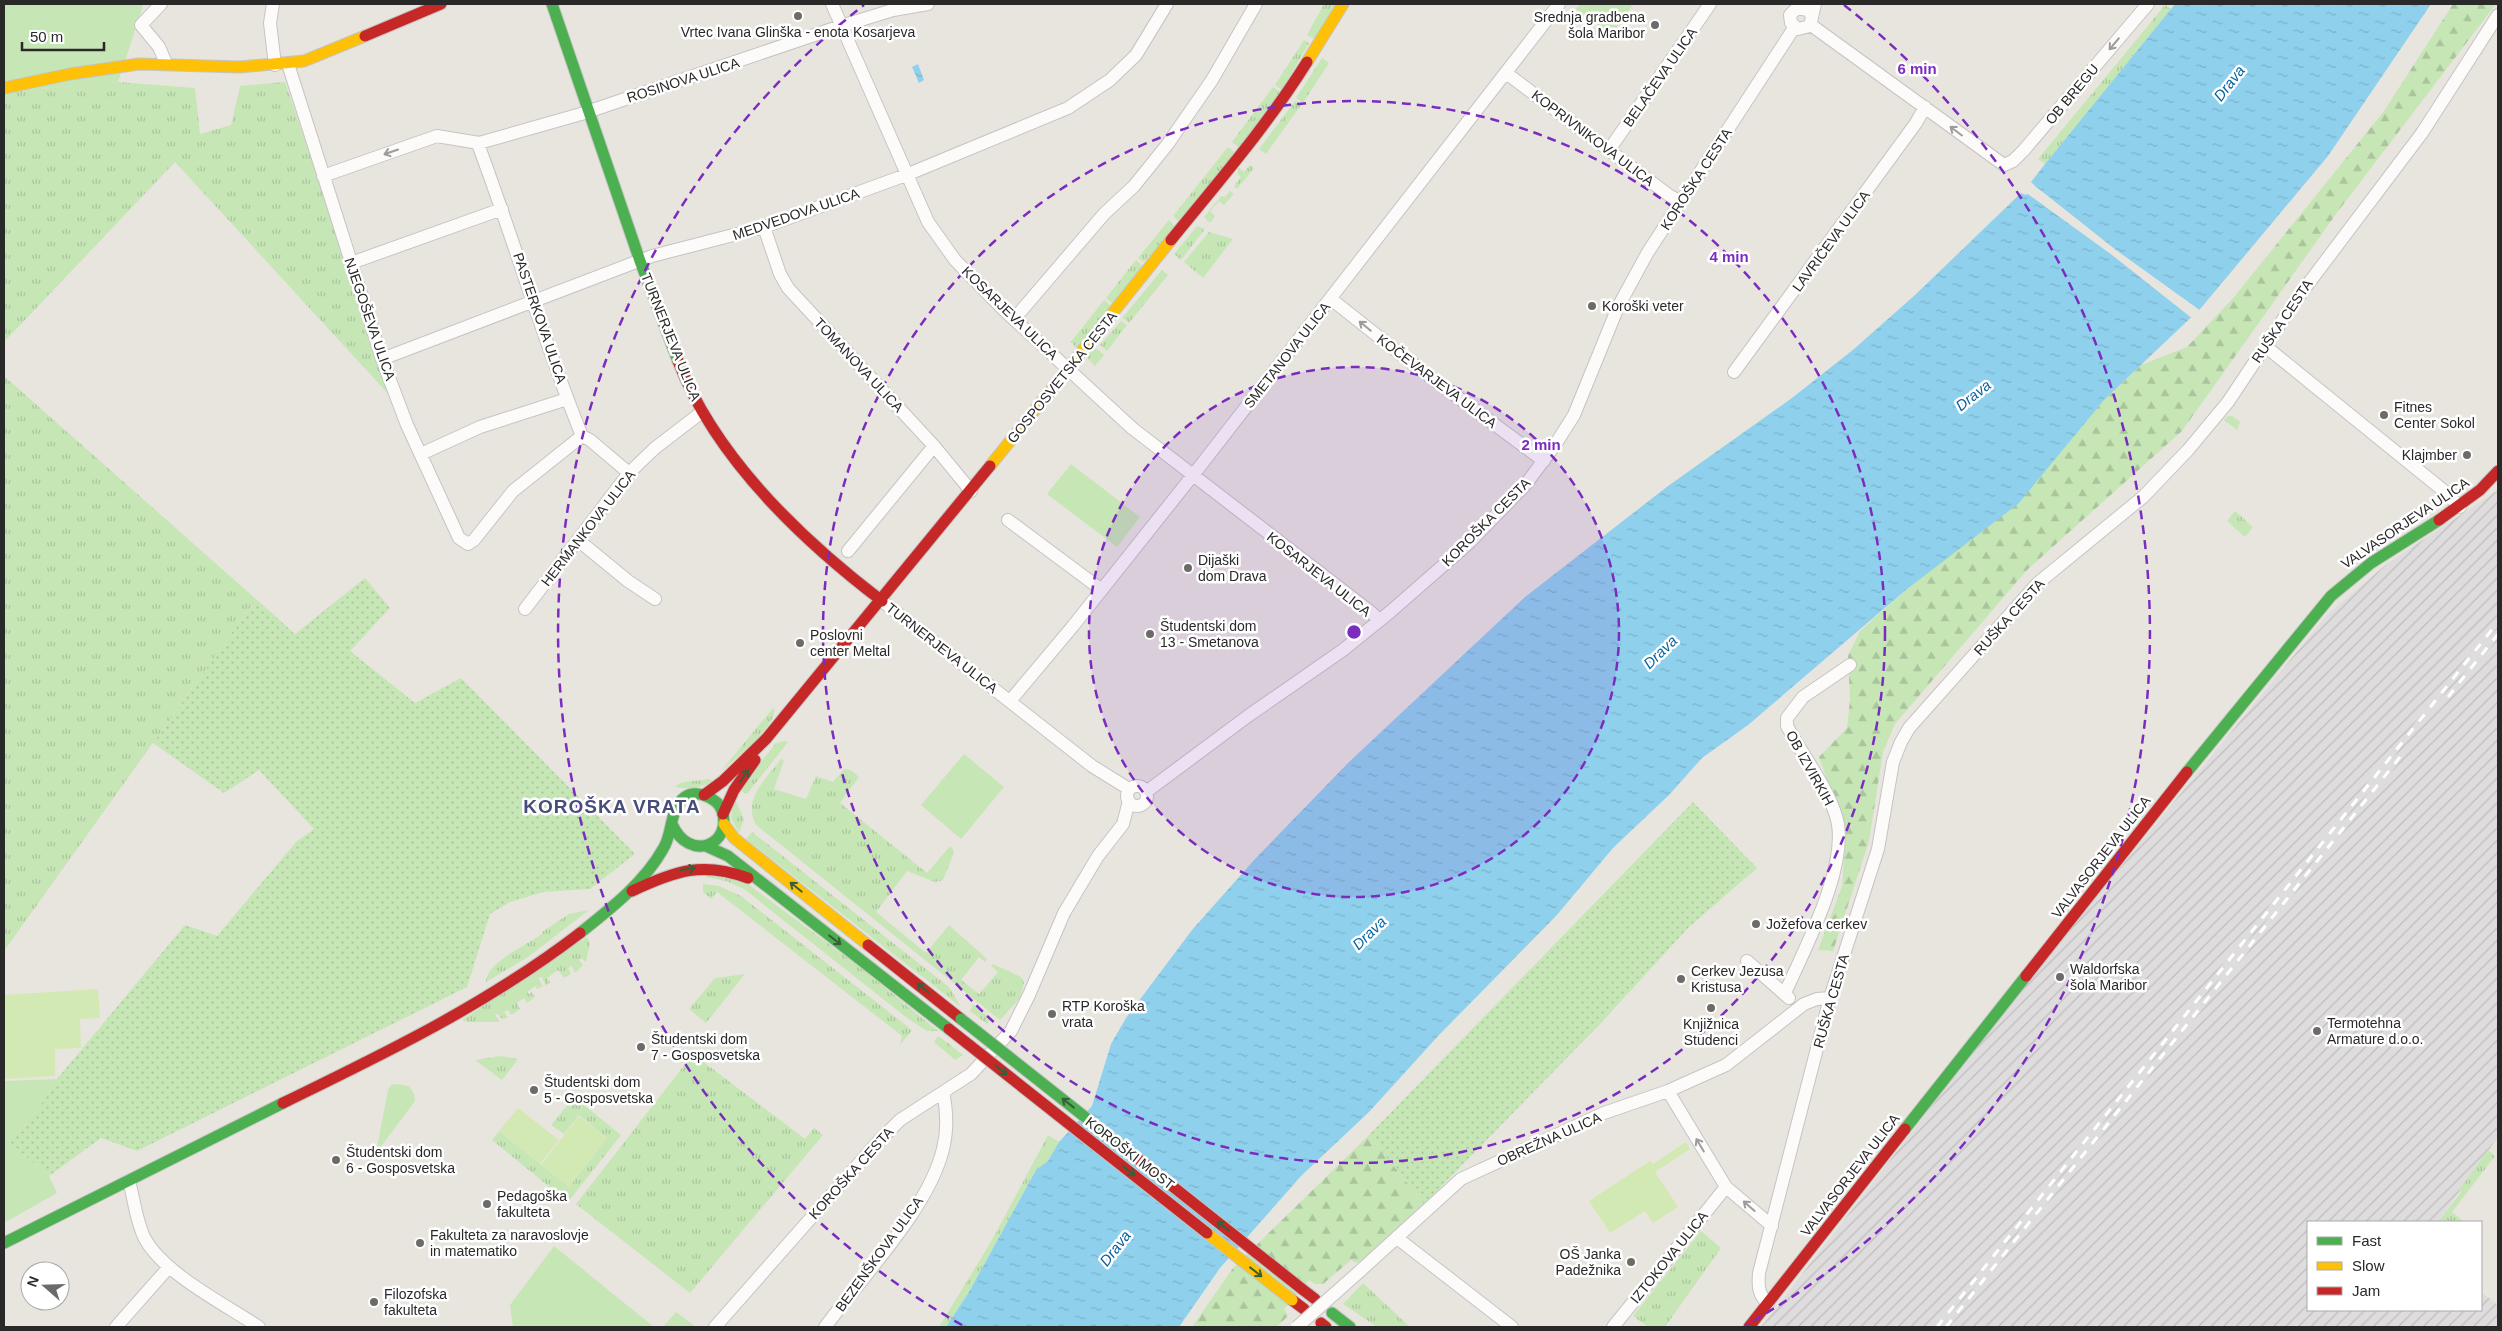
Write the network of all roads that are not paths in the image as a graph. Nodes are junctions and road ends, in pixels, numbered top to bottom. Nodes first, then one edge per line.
1 (161, 4) edge
2 (273, 4) edge
3 (441, 4) edge
4 (552, 4) edge
5 (832, 4) edge
6 (928, 4) edge
7 (1167, 4) edge
8 (1256, 4) edge
9 (1343, 4) edge
10 (1559, 4) edge
11 (1710, 4) edge
12 (2145, 5) edge
13 (1802, 6) edge
14 (1813, 15) edge
15 (2497, 18) edge
16 (841, 26) junction
17 (1794, 28) junction
18 (166, 63) junction
19 (281, 65) junction
20 (1506, 73) junction
21 (4, 88) edge
22 (1925, 108) junction
23 (590, 111) junction
24 (478, 144) junction
25 (1610, 150) junction
26 (906, 175) junction
27 (323, 176) junction
28 (1681, 202) junction
29 (502, 209) junction
30 (764, 227) junction
31 (640, 261) junction
32 (351, 263) junction
33 (1331, 299) junction
34 (534, 301) junction
35 (1015, 318) junction
36 (2265, 346) junction
37 (382, 359) junction
38 (1067, 368) junction
39 (1734, 372) dead end
40 (567, 399) junction
41 (702, 412) junction
42 (582, 436) junction
43 (934, 446) junction
44 (421, 454) junction
45 (1544, 461) junction
46 (2498, 472) edge
47 (629, 473) junction
48 (1193, 476) junction
49 (971, 492) junction
50 (2460, 507) junction
51 (1008, 520) dead end
52 (578, 540) junction
53 (848, 551) dead end
54 (1102, 590) junction
55 (655, 599) dead end
56 (882, 601) junction
57 (525, 609) dead end
58 (1379, 621) junction
59 (1850, 665) dead end
60 (1010, 701) junction
61 (766, 739) junction
62 (704, 795) junction
63 (1136, 797) junction
64 (724, 819) junction
65 (672, 824) junction
66 (706, 846) junction
67 (671, 859) dead end
68 (770, 888) junction
69 (626, 894) junction
70 (1746, 961) dead end
71 (1785, 993) junction
72 (1830, 998) junction
73 (1795, 1009) junction
74 (1668, 1091) junction
75 (943, 1092) junction
76 (129, 1181) junction
77 (1726, 1187) junction
78 (1772, 1226) junction
79 (1397, 1238) junction
80 (4, 1242) edge
81 (169, 1268) junction
82 (1315, 1299) dead end
83 (1768, 1304) junction
84 (1304, 1309) dead end
85 (1332, 1313) dead end
86 (116, 1327) edge
87 (259, 1327) edge
88 (714, 1327) edge
89 (825, 1327) edge
90 (1297, 1327) edge
91 (1350, 1327) edge
92 (1512, 1327) edge
93 (1613, 1327) edge
94 (1749, 1327) edge

1 - 18 street
2 - 19 street, NJEGOŠEVA ULICA
3 - 19 street
4 - 23 street, TURNERJEVA ULICA
5 - 16 street, KOSARJEVA ULICA
6 - 16 street, ROSINOVA ULICA
7 - 26 street, MEDVEDOVA ULICA
8 - 35 street
9 - 38 street, GOSPOSVETSKA CESTA
10 - 20 street, SMETANOVA ULICA
11 - 25 street, BELAČEVA ULICA
12 -> 22 street, OB BREGU
13 - 14 street
13 - 17 street
14 - 17 street
14 - 22 street
15 - 36 street, RUŠKA CESTA
16 - 23 street, ROSINOVA ULICA
16 - 26 street, KOSARJEVA ULICA
17 - 28 street, KOROŠKA CESTA
18 - 19 street
18 - 21 street
19 - 27 street, NJEGOŠEVA ULICA
20 - 25 street, KOPRIVNIKOVA ULICA
20 - 33 street, SMETANOVA ULICA
22 - 39 street, LAVRIČEVA ULICA
23 - 24 street, ROSINOVA ULICA
23 - 31 street, TURNERJEVA ULICA
24 -> 27 street, ROSINOVA ULICA
24 - 29 street, PASTERKOVA ULICA
25 - 28 street, KOPRIVNIKOVA ULICA
26 - 30 street, MEDVEDOVA ULICA
26 - 35 street, KOSARJEVA ULICA
27 - 32 street, NJEGOŠEVA ULICA
28 - 45 street, KOROŠKA CESTA
29 - 32 street
29 - 34 street, PASTERKOVA ULICA
30 - 31 street, MEDVEDOVA ULICA
30 - 43 street, TOMANOVA ULICA
31 - 34 street, MEDVEDOVA ULICA
31 - 41 street, TURNERJEVA ULICA
32 - 37 street, NJEGOŠEVA ULICA
45 -> 33 street, KOČEVARJEVA ULICA
33 - 48 street, SMETANOVA ULICA
34 - 37 street, MEDVEDOVA ULICA
34 - 40 street, PASTERKOVA ULICA
35 - 38 street, KOSARJEVA ULICA
36 - 50 street
36 - 72 street, RUŠKA CESTA
37 - 44 street, NJEGOŠEVA ULICA
38 - 48 street, KOSARJEVA ULICA
38 - 49 street, GOSPOSVETSKA CESTA
40 - 42 street, PASTERKOVA ULICA
40 - 44 street
41 - 47 street, HERMANKOVA ULICA
41 - 56 street, TURNERJEVA ULICA
42 - 44 street, NJEGOŠEVA ULICA
42 - 47 street
43 - 49 street, TOMANOVA ULICA
43 - 53 street
45 - 58 street, KOROŠKA CESTA
46 - 50 street, VALVASORJEVA ULICA
47 - 52 street, HERMANKOVA ULICA
48 - 54 street, SMETANOVA ULICA
48 - 58 street, KOSARJEVA ULICA
49 - 56 street, GOSPOSVETSKA CESTA
50 - 83 street, VALVASORJEVA ULICA
51 - 54 street
52 - 55 street
52 - 57 street, HERMANKOVA ULICA
54 - 60 street, SMETANOVA ULICA
56 - 60 street, TURNERJEVA ULICA
56 - 61 street, GOSPOSVETSKA CESTA
58 - 63 street, KOROŠKA CESTA
59 - 71 street, OB IZVIRKIH
60 - 63 street, TURNERJEVA ULICA
61 - 62 street
64 -> 61 street
62 - 64 street
62 - 65 street
63 - 75 street, KOROŠKA CESTA
64 - 66 street
82 -> 64 street, KOROŠKI MOST, bridge
65 - 66 street
65 - 69 street
66 - 68 street, KOROŠKI MOST
67 - 69 street
69 -> 68 street
68 -> 84 street, KOROŠKI MOST, bridge
69 - 76 street
70 - 71 street
71 - 73 street
72 - 73 street, OBREŽNA ULICA
72 - 78 street, RUŠKA CESTA
73 - 74 street, OBREŽNA ULICA
77 -> 74 street
74 - 79 street, OBREŽNA ULICA
75 - 88 street, KOROŠKA CESTA
75 - 89 street, BEZENŠKOVA ULICA
76 - 80 street
76 - 81 street
78 -> 77 street
77 - 93 street, IZTOKOVA ULICA
78 - 83 street, RUŠKA CESTA
79 - 90 street, OBREŽNA ULICA, bridge
79 - 92 street
81 - 86 street
81 - 87 street
83 - 94 street
85 - 91 street

